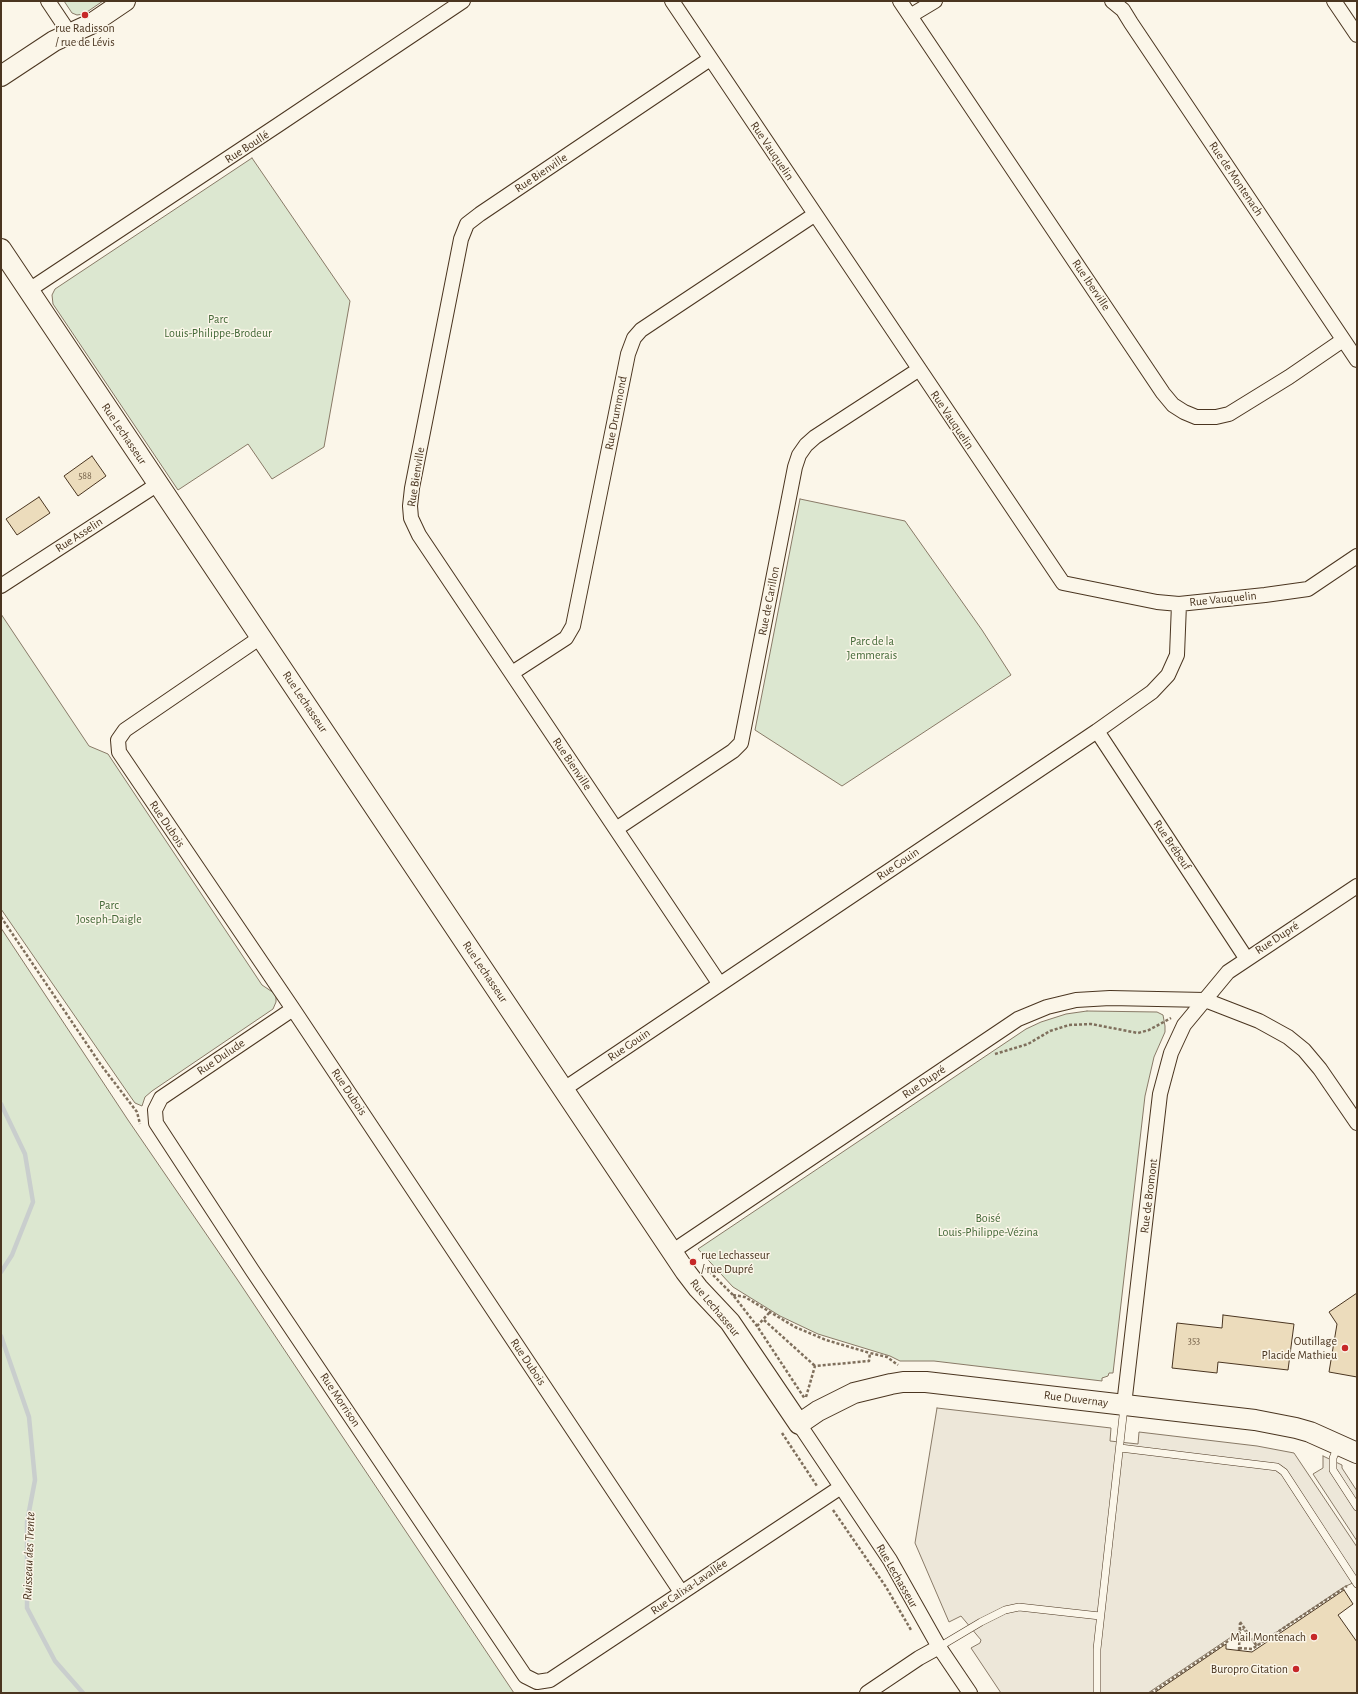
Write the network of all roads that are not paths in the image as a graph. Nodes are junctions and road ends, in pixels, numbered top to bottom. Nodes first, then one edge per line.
1 (48, 1) edge
2 (125, 1) edge
3 (463, 1) edge
4 (672, 1) edge
5 (900, 1) edge
6 (935, 1) edge
7 (1112, 1) edge
8 (1334, 1) edge
9 (910, 16) junction
10 (70, 34) junction
11 (1357, 35) edge
12 (710, 59) junction
13 (1, 76) edge
14 (814, 214) junction
15 (1, 249) edge
16 (29, 290) junction
17 (1343, 340) junction
18 (1357, 360) edge
19 (918, 370) junction
20 (158, 484) junction
21 (1357, 556) edge
22 (3, 582) edge
23 (1179, 604) junction
24 (262, 637) junction
25 (512, 673) junction
26 (1096, 731) junction
27 (616, 829) junction
28 (1357, 886) edge
29 (1246, 958) junction
30 (719, 983) junction
31 (1205, 1000) junction
32 (293, 1009) junction
33 (564, 1089) junction
34 (155, 1110) joint
35 (1357, 1124) edge
36 (673, 1251) junction
37 (1124, 1404) junction
38 (799, 1424) junction
39 (1339, 1444) junction
40 (1120, 1448) junction
41 (1357, 1453) edge
42 (841, 1487) junction
43 (1357, 1507) edge
44 (1357, 1584) edge
45 (681, 1592) junction
46 (1100, 1616) junction
47 (939, 1647) junction
48 (537, 1682) joint
49 (867, 1693) edge
50 (970, 1693) edge
51 (1097, 1693) edge

1 - 10 street
2 - 10 street
3 - 16 street, Rue Boullé
4 - 12 street, Rue Vauquelin
5 - 9 street, Rue Iberville
6 - 9 street
7 - 17 street, Rue de Montenach
8 - 11 street
9 - 17 street, Rue Iberville
10 - 13 street
12 - 14 street, Rue Vauquelin
12 - 25 street, Rue Bienville
14 - 19 street, Rue Vauquelin
14 - 25 street, Rue Drummond
15 - 16 street, Rue Lechasseur
16 - 20 street, Rue Lechasseur
17 - 18 street, Rue de Montenach
19 - 23 street, Rue Vauquelin
19 - 27 street, Rue de Carillon
20 - 22 street, Rue Asselin
20 - 24 street, Rue Lechasseur
21 - 23 street, Rue Vauquelin
23 - 26 street, Rue Gouin
24 - 32 street, Rue Dubois
24 - 33 street, Rue Lechasseur
25 - 27 street, Rue Bienville
26 - 29 street, Rue Brébeuf
26 - 30 street, Rue Gouin
27 - 30 street, Rue Bienville
28 - 29 street, Rue Dupré
29 - 31 street, Rue Dupré
30 - 33 street, Rue Gouin
31 - 35 street
31 - 36 street, Rue Dupré
31 - 37 street, Rue de Bromont
32 - 34 street, Rue Dulude
32 - 45 street, Rue Dubois
33 - 36 street, Rue Lechasseur
34 - 48 street, Rue Morrison
36 - 38 street, Rue Lechasseur
37 - 38 street, Rue Duvernay
37 - 39 street, Rue Duvernay
37 - 40 lane
38 - 42 street, Rue Lechasseur
39 - 41 street, Rue Duvernay
39 - 43 lane
40 - 44 lane
40 - 46 lane
42 - 45 street, Rue Calixa-Lavallée
42 - 47 street, Rue Lechasseur
45 - 48 street, Rue Calixa-Lavallée
46 - 47 lane
46 - 51 lane
47 - 49 street
47 - 50 street, Rue Lechasseur

